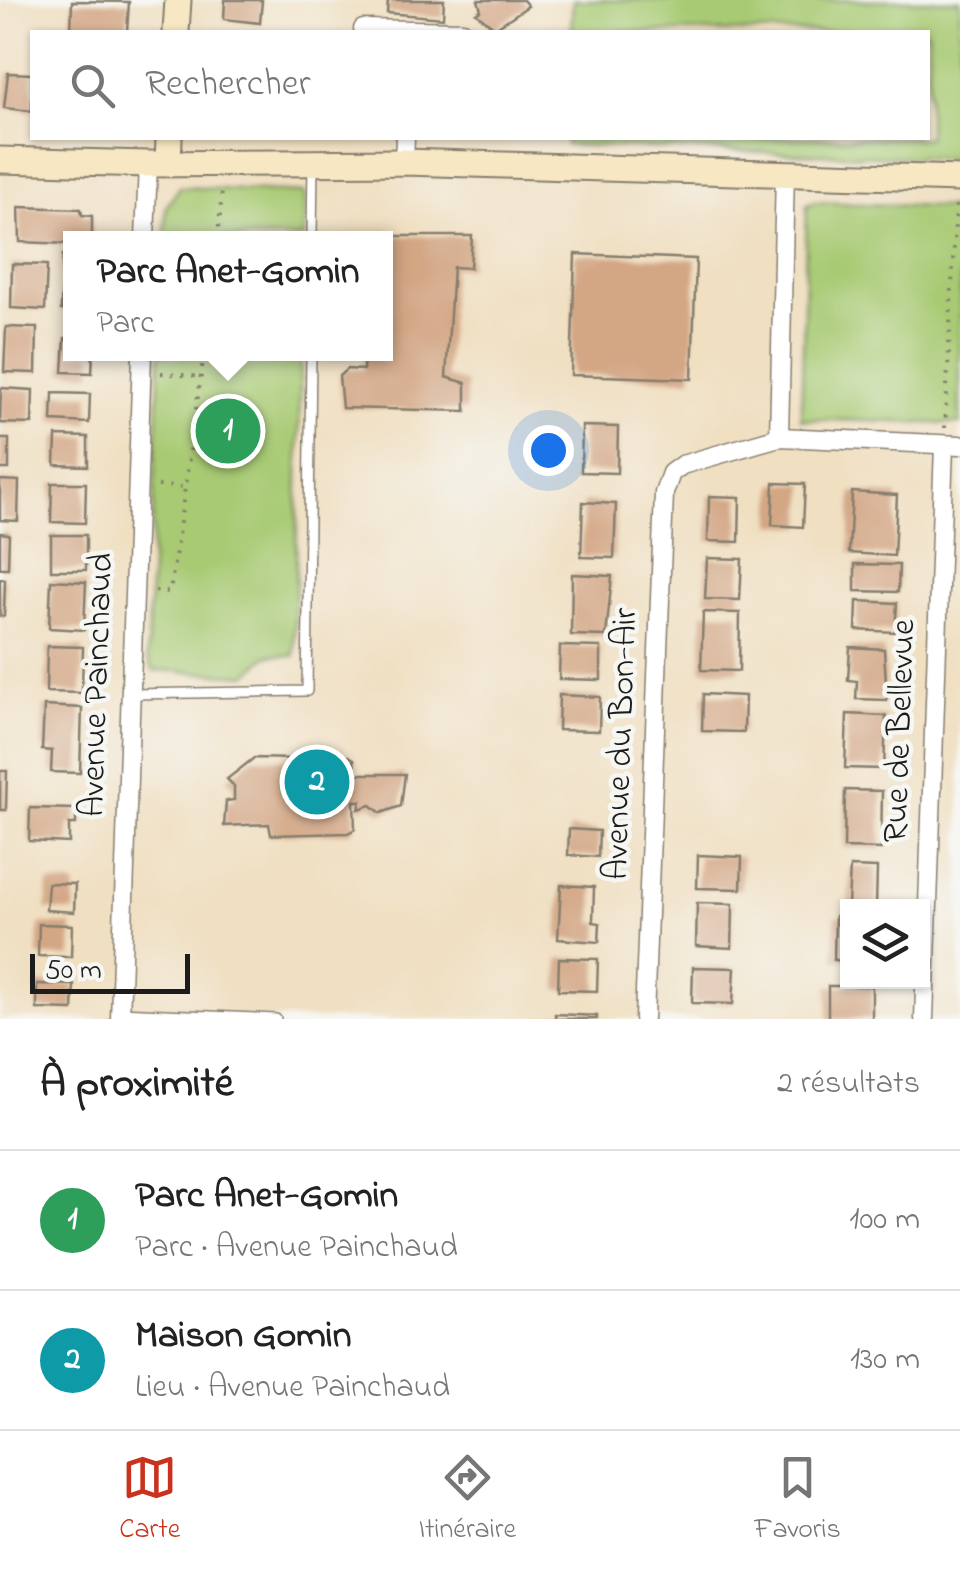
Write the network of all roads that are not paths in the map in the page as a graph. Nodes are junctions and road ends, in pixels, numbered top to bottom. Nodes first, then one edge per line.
1 (178, 0) edge
2 (363, 29) dead end
3 (176, 30) edge
4 (386, 30) edge
5 (404, 150) edge
6 (162, 155) edge
7 (0, 160) edge
8 (313, 161) junction
9 (785, 171) junction
10 (958, 191) edge
11 (147, 231) edge
12 (312, 231) edge
13 (311, 361) edge
14 (141, 362) edge
15 (779, 437) junction
16 (952, 445) edge
17 (130, 694) junction
18 (120, 1016) edge
19 (276, 1019) edge
20 (644, 1019) edge
21 (924, 1019) edge

1 - 3 main road
2 - 4 street
5 - 8 main road
5 - 9 main road
6 - 7 main road
6 - 8 main road
6 - 11 street
8 - 12 lane
9 - 10 main road
9 - 15 street
13 - 17 lane
14 - 17 street, Avenue Painchaud
15 - 16 street
15 - 20 street, Avenue du Bon-Air
16 - 21 street, Rue de Bellevue
17 - 18 street, Avenue Painchaud
18 - 19 lane

